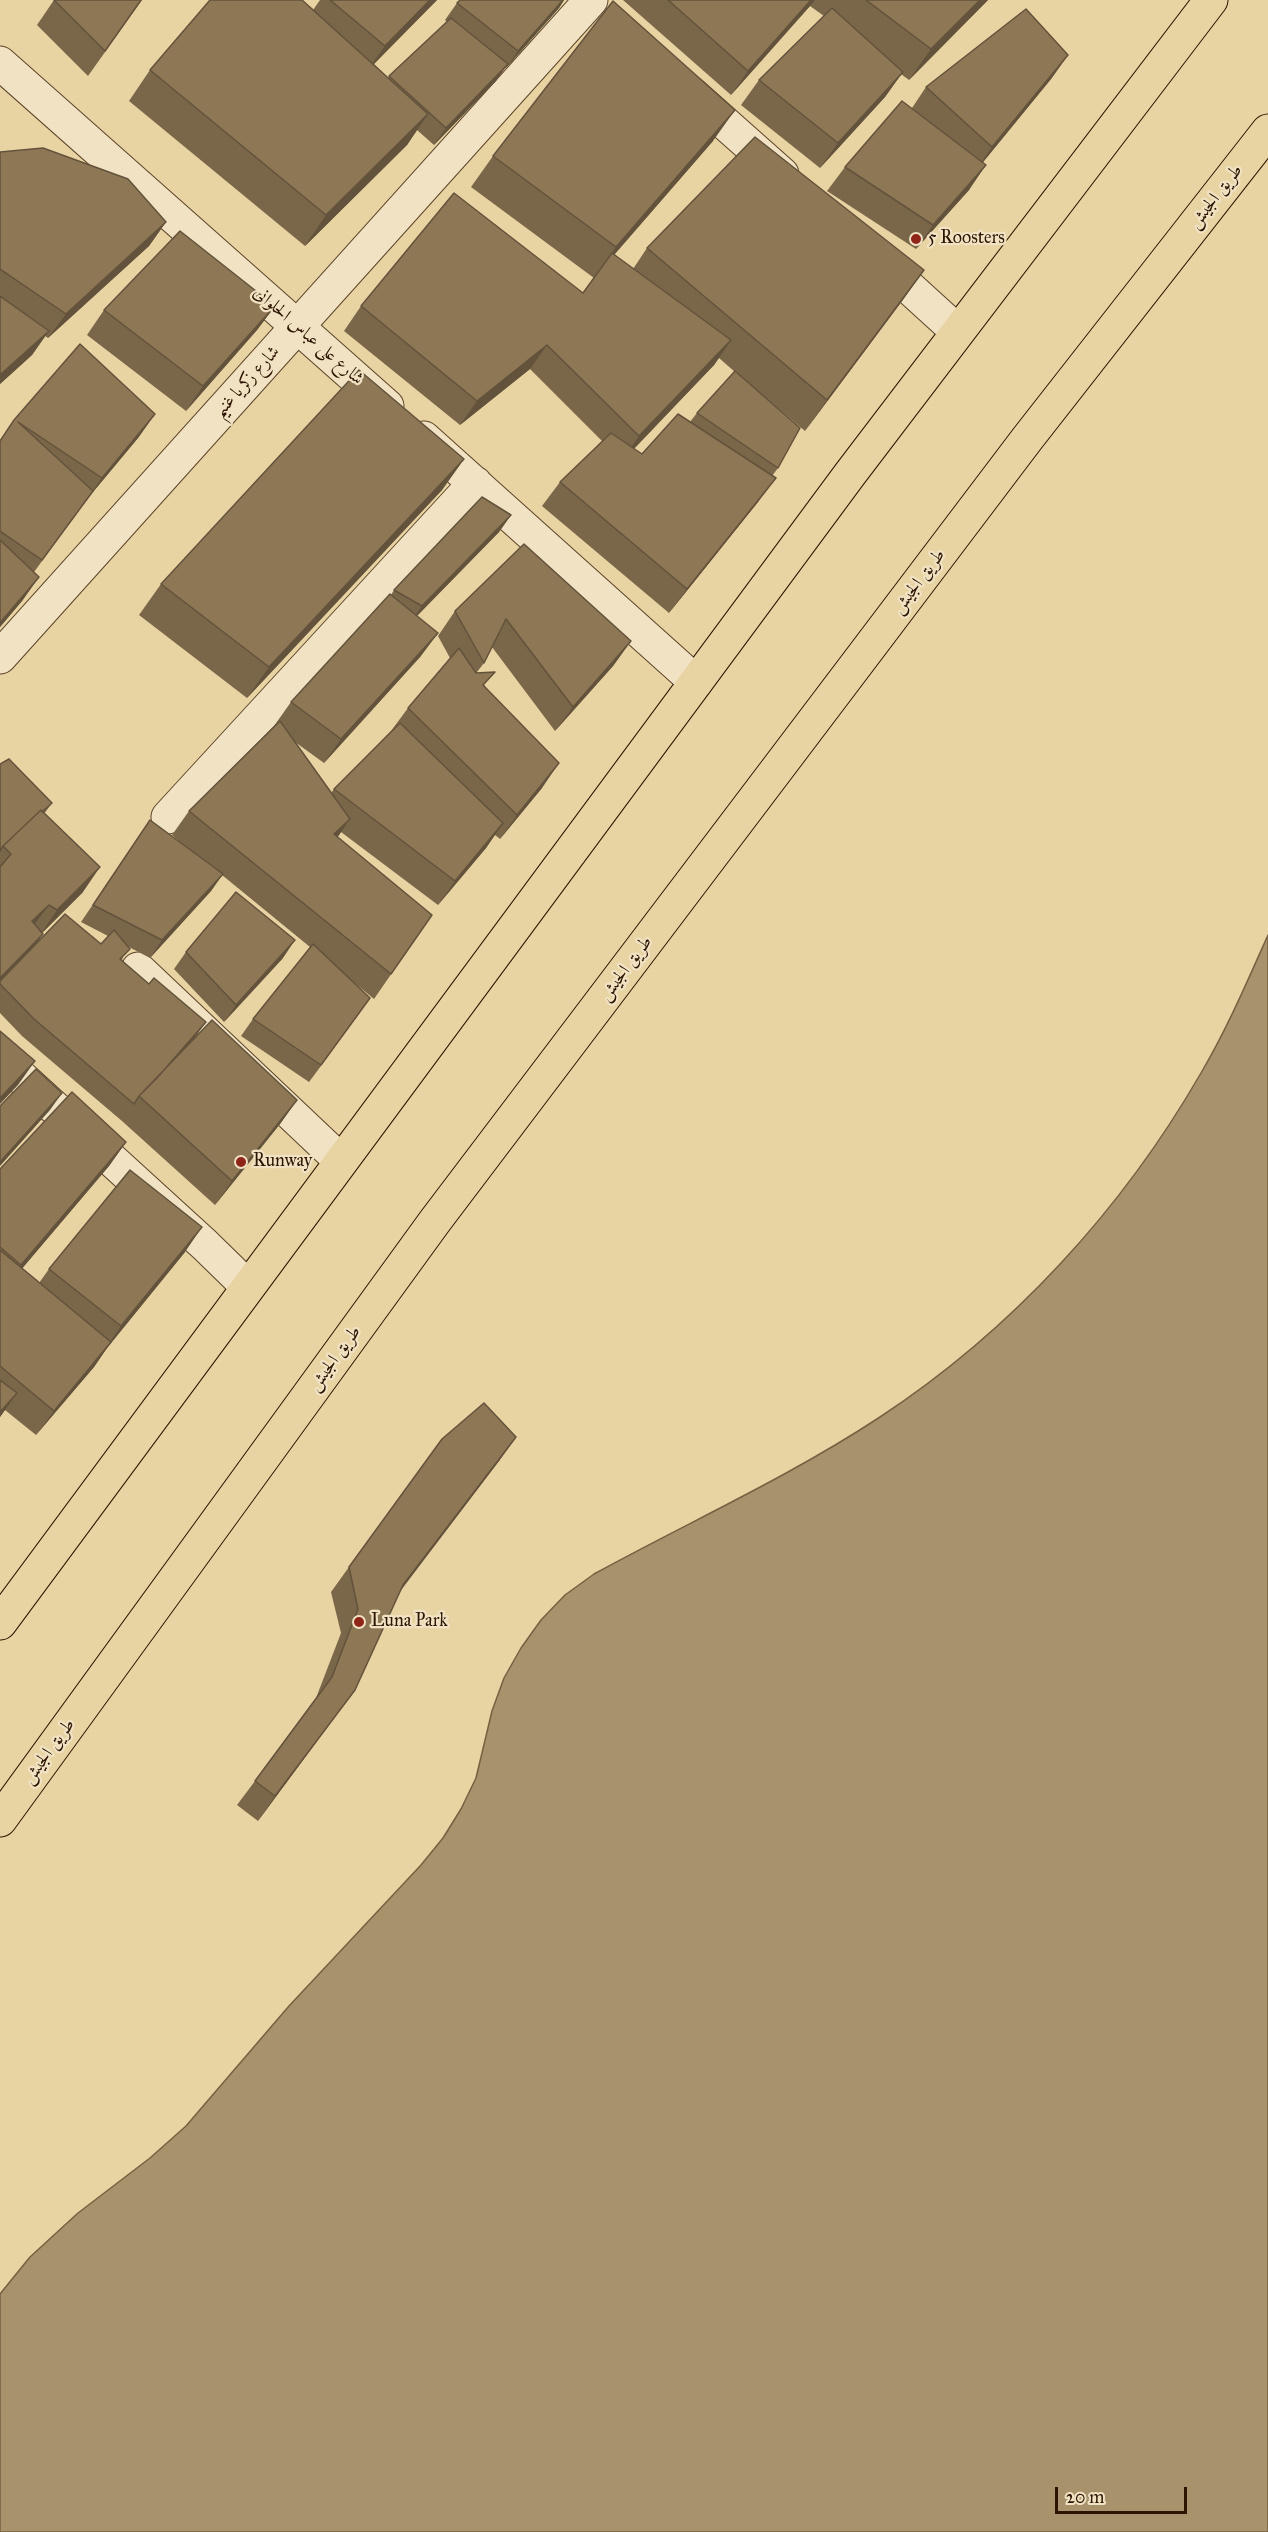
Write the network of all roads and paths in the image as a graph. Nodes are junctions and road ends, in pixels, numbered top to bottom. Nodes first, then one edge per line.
1 (1211, 0) edge
2 (593, 5) edge
3 (0, 63) edge
4 (669, 74) edge
5 (1268, 131) edge
6 (802, 192) edge
7 (856, 239) edge
8 (297, 326) junction
9 (957, 331) junction
10 (475, 483) junction
11 (0, 657) edge
12 (696, 682) junction
13 (168, 817) dead end
14 (138, 969) dead end
15 (0, 1058) edge
16 (341, 1161) junction
17 (248, 1287) junction
18 (2, 1615) edge
19 (0, 1821) edge

1 - 9 highway
2 - 8 street, شارع زكريا غنيم
3 - 8 street, شارع على عباس الحلوانى
4 - 6 street
5 - 19 highway, طريق الجيش
7 - 9 street
8 - 10 street, شارع على عباس الحلوانى
8 - 11 street, شارع زكريا غنيم
9 - 12 highway
10 - 12 street, شارع على عباس الحلوانى
10 - 13 street
12 - 16 highway
14 - 16 street
15 - 17 street
16 - 17 highway
17 - 18 highway

